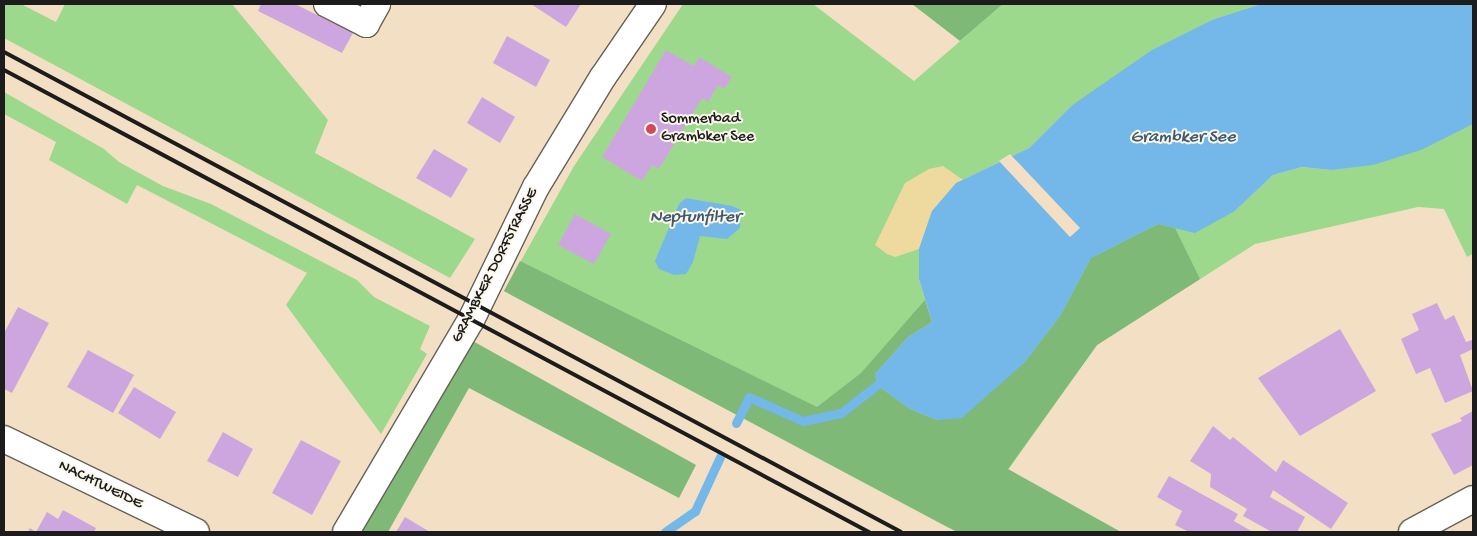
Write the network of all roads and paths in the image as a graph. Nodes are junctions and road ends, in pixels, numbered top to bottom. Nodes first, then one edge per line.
1 (327, 4) edge
2 (377, 4) edge
3 (653, 4) edge
4 (4, 439) edge
5 (1473, 499) edge
6 (188, 530) edge
7 (346, 532) edge
8 (1412, 532) edge

1 - 2 street
3 - 7 street, GRAMBKER DORFSTRASSE
4 - 6 street, NACHTWEIDE
5 - 8 street

